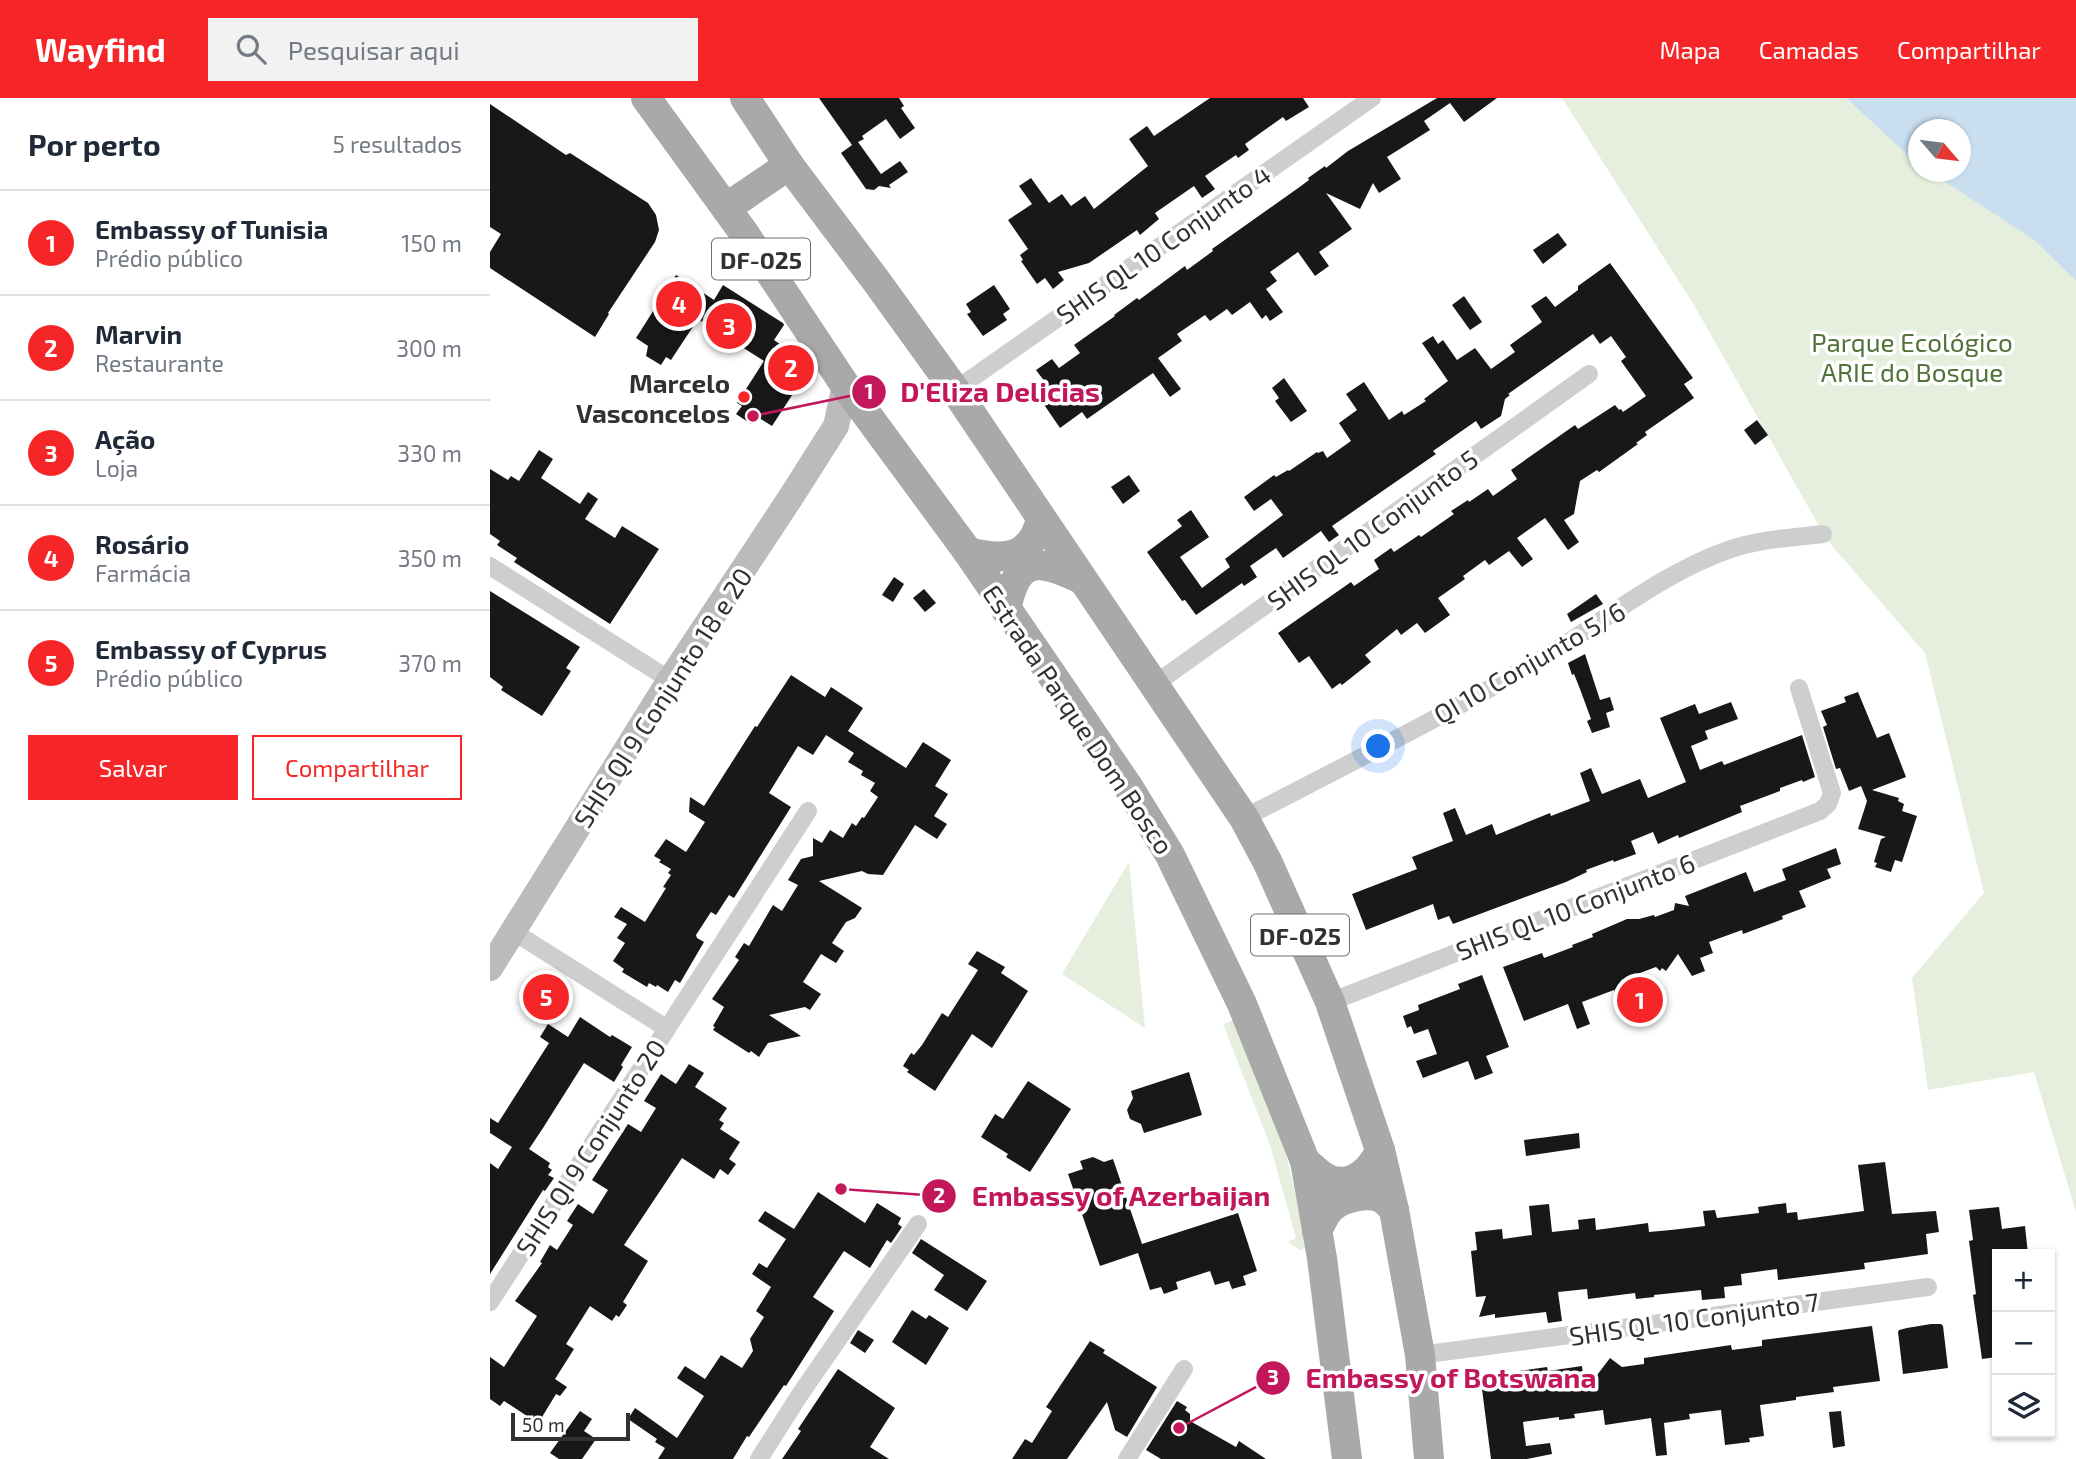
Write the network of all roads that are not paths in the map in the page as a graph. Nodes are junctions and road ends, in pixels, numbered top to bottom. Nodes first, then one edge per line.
1 (646, 98) edge
2 (1371, 98) edge
3 (748, 99) edge
4 (789, 165) junction
5 (726, 208) junction
6 (1588, 374) dead end
7 (845, 385) junction
8 (955, 390) junction
9 (872, 422) junction
10 (836, 426) junction
11 (1041, 519) junction
12 (1822, 534) dead end
13 (968, 552) junction
14 (490, 566) edge
15 (1081, 579) junction
16 (1006, 610) junction
17 (670, 680) junction
18 (1155, 684) junction
19 (1799, 688) dead end
20 (808, 811) dead end
21 (1244, 818) junction
22 (514, 932) junction
23 (490, 968) edge
24 (1330, 1002) junction
25 (666, 1028) junction
26 (1380, 1150) junction
27 (1305, 1161) junction
28 (1394, 1210) junction
29 (918, 1224) dead end
30 (1317, 1231) junction
31 (1928, 1287) dead end
32 (490, 1301) edge
33 (1419, 1355) junction
34 (1184, 1369) dead end
35 (759, 1459) edge
36 (1127, 1459) edge
37 (1347, 1459) edge
38 (1429, 1459) edge

1 - 5 main road, Estrada Parque Dom Bosco / DF-025
2 - 8 street, SHIS QL 10 Conjunto 4
3 - 4 main road, DF-025
4 - 5 main road
4 - 8 main road, DF-025
5 - 7 main road, Estrada Parque Dom Bosco / DF-025
6 - 18 street, SHIS QL 10 Conjunto 5
7 - 9 main road, Estrada Parque Dom Bosco / DF-025
7 - 10 street, SHIS QI 9 Conjunto 18 e 20
8 - 11 main road, DF-025
9 - 10 street
9 - 13 main road, Estrada Parque Dom Bosco / DF-025
10 - 17 street, SHIS QI 9 Conjunto 18 e 20
11 - 13 main road
11 - 15 main road, DF-025
12 - 21 street, QI 10 Conjunto 5/6
13 - 16 main road, Estrada Parque Dom Bosco / DF-025
14 - 17 street
15 - 16 main road
15 - 18 main road, DF-025
16 - 27 main road, Estrada Parque Dom Bosco / DF-025
17 - 22 street, SHIS QI 9 Conjunto 18 e 20
18 - 21 main road, DF-025
19 - 24 street, SHIS QL 10 Conjunto 6
20 - 25 street, SHIS QI 9 Conjunto 20
21 - 24 main road, DF-025
22 - 23 street, SHIS QI 9 Conjunto 18 e 20
22 - 25 street
24 - 26 main road, DF-025
25 - 32 street, SHIS QI 9 Conjunto 20
26 - 27 main road
26 - 28 main road, DF-025
27 - 30 main road, Estrada Parque Dom Bosco / DF-025
28 - 30 main road
28 - 33 main road, DF-025
29 - 35 street
30 - 37 main road, Estrada Parque Dom Bosco / DF-025
31 - 33 street, SHIS QL 10 Conjunto 7
33 - 38 main road, DF-025
34 - 36 street

